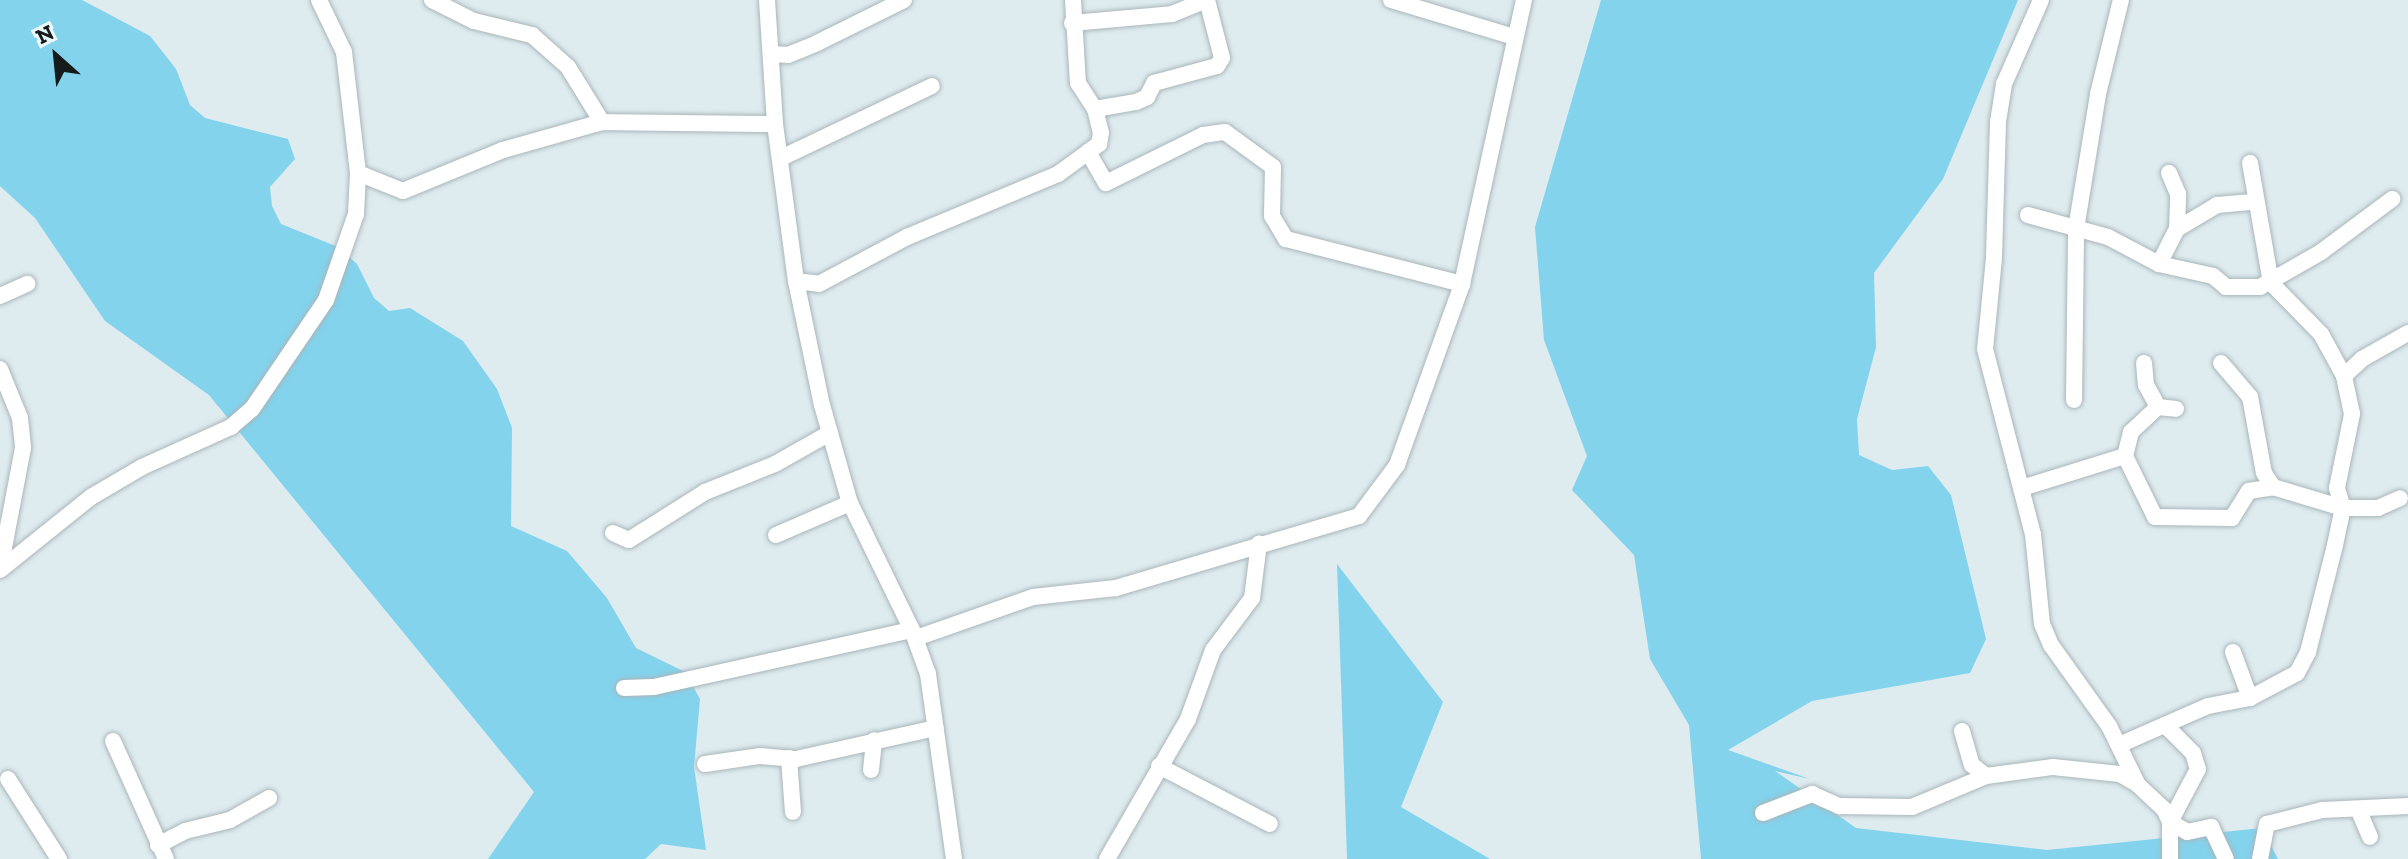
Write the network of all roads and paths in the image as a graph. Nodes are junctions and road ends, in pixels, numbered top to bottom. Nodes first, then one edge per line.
1 (319, 0) edge
2 (432, 0) edge
3 (767, 0) edge
4 (904, 0) edge
5 (1073, 0) edge
6 (1207, 0) edge
7 (1391, 0) edge
8 (1524, 0) edge
9 (2041, 0) edge
10 (2121, 0) edge
11 (1072, 23) junction
12 (1514, 37) junction
13 (773, 54) junction
14 (932, 86) dead end
15 (1095, 109) junction
16 (602, 122) junction
17 (775, 124) junction
18 (1088, 152) junction
19 (781, 158) junction
20 (2250, 163) dead end
21 (358, 173) junction
22 (2169, 173) dead end
23 (2392, 199) dead end
24 (2253, 202) junction
25 (2028, 215) dead end
26 (2076, 229) junction
27 (2177, 229) junction
28 (2159, 264) junction
29 (796, 281) junction
30 (2271, 283) junction
31 (27, 284) dead end
32 (1462, 284) junction
33 (0, 296) edge
34 (2408, 333) edge
35 (2144, 363) dead end
36 (2221, 363) dead end
37 (0, 369) edge
38 (2344, 376) junction
39 (2074, 400) dead end
40 (2158, 407) junction
41 (2176, 409) dead end
42 (830, 433) junction
43 (2125, 456) junction
44 (2273, 487) junction
45 (2022, 488) junction
46 (2400, 498) dead end
47 (850, 503) junction
48 (4, 505) edge
49 (2343, 508) junction
50 (613, 533) dead end
51 (776, 535) dead end
52 (1259, 543) junction
53 (0, 569) edge
54 (914, 634) junction
55 (2233, 652) dead end
56 (624, 688) dead end
57 (2250, 698) junction
58 (2165, 725) junction
59 (936, 728) junction
60 (1962, 731) dead end
61 (874, 740) junction
62 (113, 741) dead end
63 (2119, 745) junction
64 (789, 758) junction
65 (705, 764) dead end
66 (1159, 766) junction
67 (871, 770) dead end
68 (1986, 776) junction
69 (8, 779) dead end
70 (2138, 785) junction
71 (269, 798) dead end
72 (2408, 806) edge
73 (2359, 811) junction
74 (793, 812) dead end
75 (1763, 813) dead end
76 (2170, 822) junction
77 (1270, 824) dead end
78 (2370, 837) dead end
79 (162, 852) edge
80 (59, 859) edge
81 (954, 859) edge
82 (1107, 859) edge
83 (2170, 859) edge
84 (2226, 859) edge
85 (2260, 859) edge

1 - 21 street
2 - 16 street
3 - 13 street
4 - 13 street
5 - 11 street
6 - 11 street
6 - 15 street
7 - 12 street
8 - 12 street
9 - 45 street
10 - 26 street
11 - 15 street
12 - 32 street
13 - 17 street
14 - 19 street
15 - 18 street
16 - 17 street
16 - 21 street
17 - 19 street
18 - 29 street
18 - 32 street
19 - 29 street
20 - 24 street
21 - 53 street
22 - 27 street
23 - 30 street
24 - 27 street
24 - 30 street
25 - 26 street
26 - 28 street
26 - 39 street
27 - 28 street
28 - 30 street
29 - 42 street
30 - 38 street
31 - 33 street
32 - 52 street
34 - 38 street
35 - 40 street
36 - 44 street
37 - 48 street
38 - 49 street
40 - 41 street
40 - 43 street
42 - 47 street
42 - 50 street
43 - 44 street
43 - 45 street
44 - 49 street
45 - 63 street
46 - 49 street
47 - 51 street
47 - 54 street
48 - 53 street
49 - 57 street
52 - 54 street
52 - 66 street
54 - 56 street
54 - 59 street
55 - 57 street
57 - 58 street
58 - 63 street
58 - 76 street
59 - 61 street
59 - 81 street
60 - 68 street
61 - 64 street
61 - 67 street
62 - 79 street
63 - 70 street
64 - 65 street
64 - 74 street
66 - 77 street
66 - 82 street
68 - 70 street
68 - 75 street
69 - 80 street
70 - 76 street
71 - 79 street
72 - 73 street
73 - 78 street
73 - 85 street
76 - 83 street
76 - 84 street

